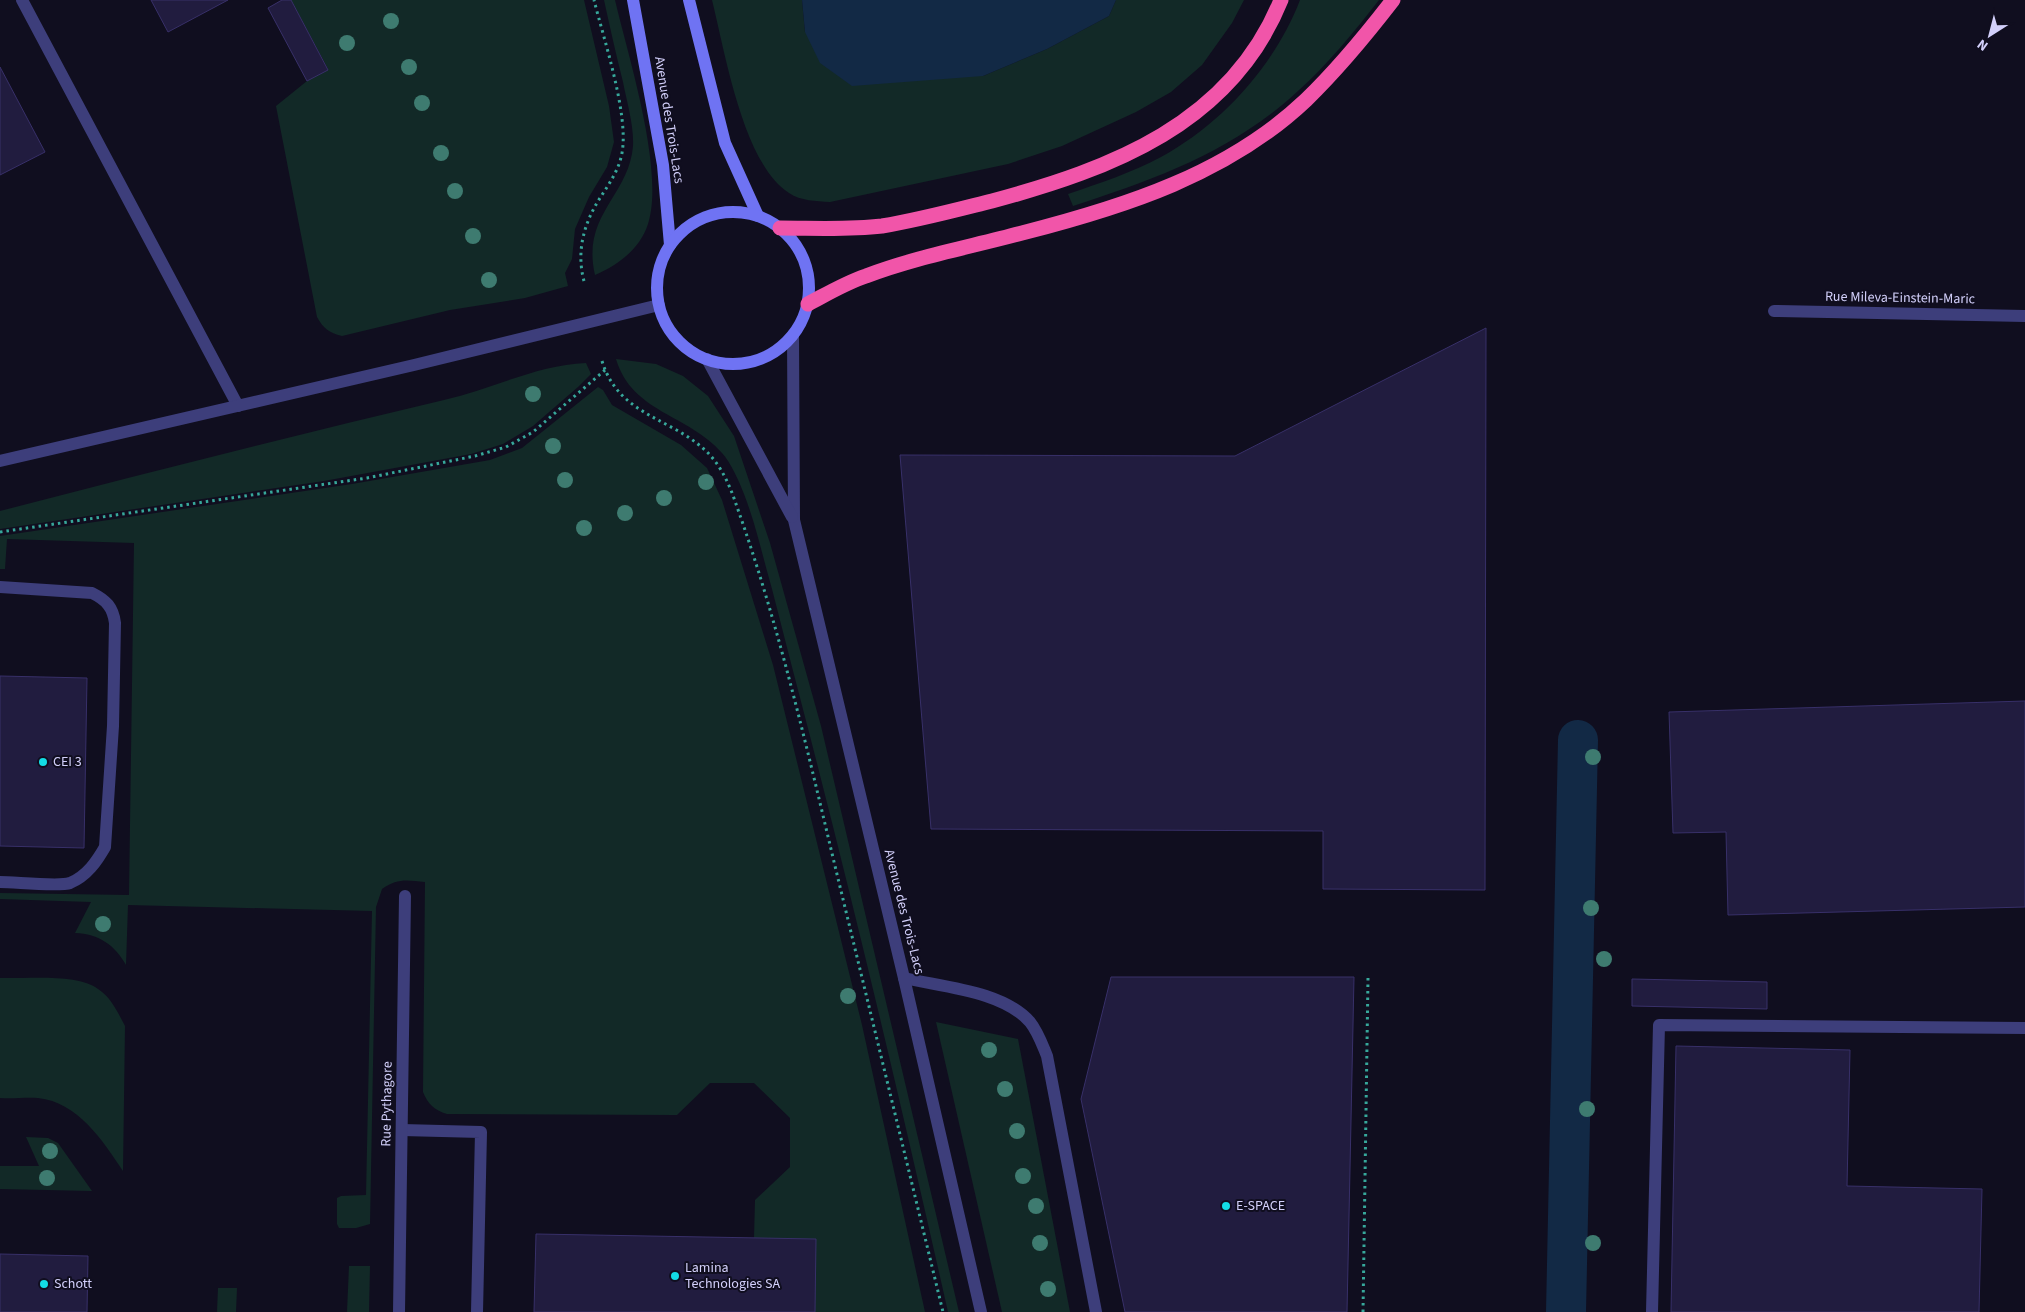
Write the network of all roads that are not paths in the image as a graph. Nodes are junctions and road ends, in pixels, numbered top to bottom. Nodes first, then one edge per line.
1 (22, 0) edge
2 (633, 0) edge
3 (689, 0) edge
4 (1281, 0) edge
5 (1393, 0) edge
6 (758, 216) junction
7 (780, 228) junction
8 (670, 245) junction
9 (808, 304) junction
10 (659, 305) junction
11 (1774, 311) dead end
12 (2025, 316) edge
13 (793, 335) junction
14 (707, 359) junction
15 (238, 406) junction
16 (0, 461) edge
17 (794, 520) junction
18 (0, 587) edge
19 (0, 882) edge
20 (405, 896) dead end
21 (904, 978) junction
22 (2025, 1028) edge
23 (402, 1130) junction
24 (399, 1312) edge
25 (477, 1312) edge
26 (981, 1312) edge
27 (1096, 1312) edge
28 (1652, 1312) edge

1 - 15 street
2 - 8 main road, Avenue des Trois-Lacs
3 - 6 main road
4 - 7 highway
5 - 9 highway
6 - 7 main road, Avenue des Trois-Lacs
6 - 8 main road, Avenue des Trois-Lacs
7 - 9 main road, Avenue des Trois-Lacs
8 - 10 main road, Avenue des Trois-Lacs
9 - 13 main road, Avenue des Trois-Lacs
10 - 14 main road, Avenue des Trois-Lacs
10 - 15 street
11 - 12 street, Rue Mileva-Einstein-Maric
13 - 14 main road, Avenue des Trois-Lacs
13 - 17 street, Avenue des Trois-Lacs
14 - 17 street, Avenue des Trois-Lacs
15 - 16 street
17 - 21 street, Avenue des Trois-Lacs
18 - 19 street
20 - 23 street, Rue Pythagore
21 - 26 street, Avenue des Trois-Lacs
21 - 27 street
22 - 28 street
23 - 24 street, Rue Pythagore
23 - 25 street

